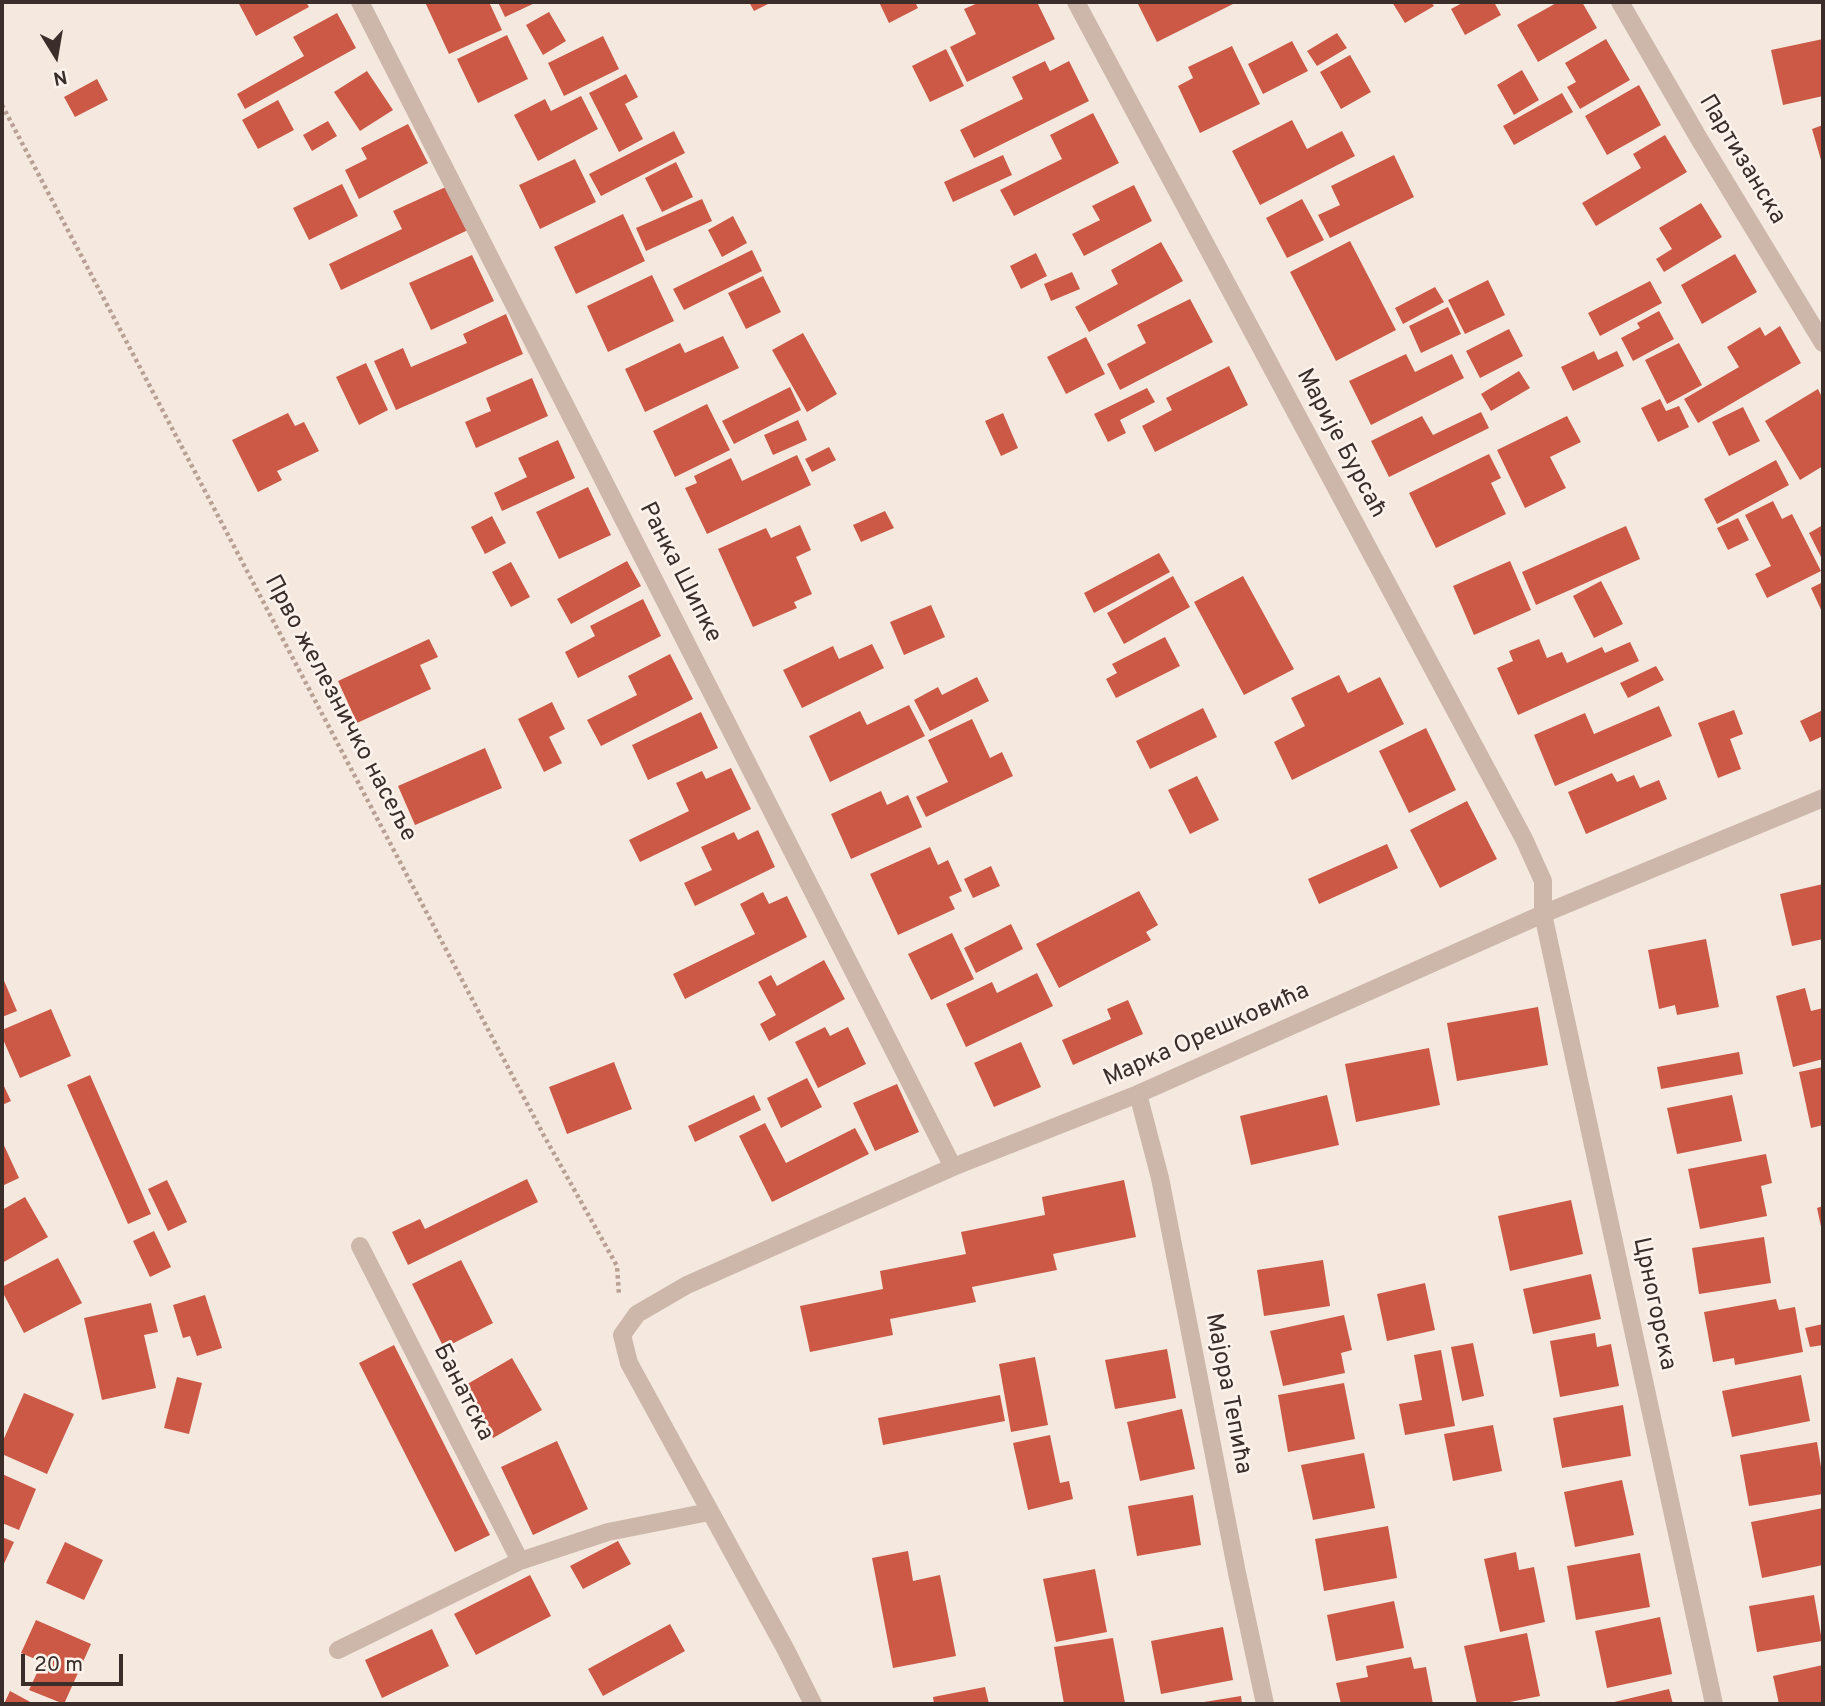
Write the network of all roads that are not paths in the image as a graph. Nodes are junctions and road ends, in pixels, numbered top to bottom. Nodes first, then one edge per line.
1 (360, 2) edge
2 (1076, 2) edge
3 (1620, 2) edge
4 (1821, 334) edge
5 (1823, 798) edge
6 (1543, 914) junction
7 (1139, 1094) junction
8 (953, 1167) junction
9 (360, 1246) dead end
10 (709, 1512) junction
11 (520, 1561) junction
12 (338, 1650) dead end
13 (813, 1704) edge
14 (1265, 1704) edge
15 (1714, 1704) edge

1 - 8 street, Ранка Шипке
2 - 6 street, Марије Бурсаћ
3 - 4 street, Партизанска
5 - 6 street, Марка Орешковића
6 - 7 street, Марка Орешковића
6 - 15 street, Црногорска
7 - 8 street, Марка Орешковића
7 - 14 street, Мајора Тепића
8 - 10 street, Марка Орешковића
9 - 11 street, Банатска
10 - 11 street
10 - 13 street
11 - 12 street

